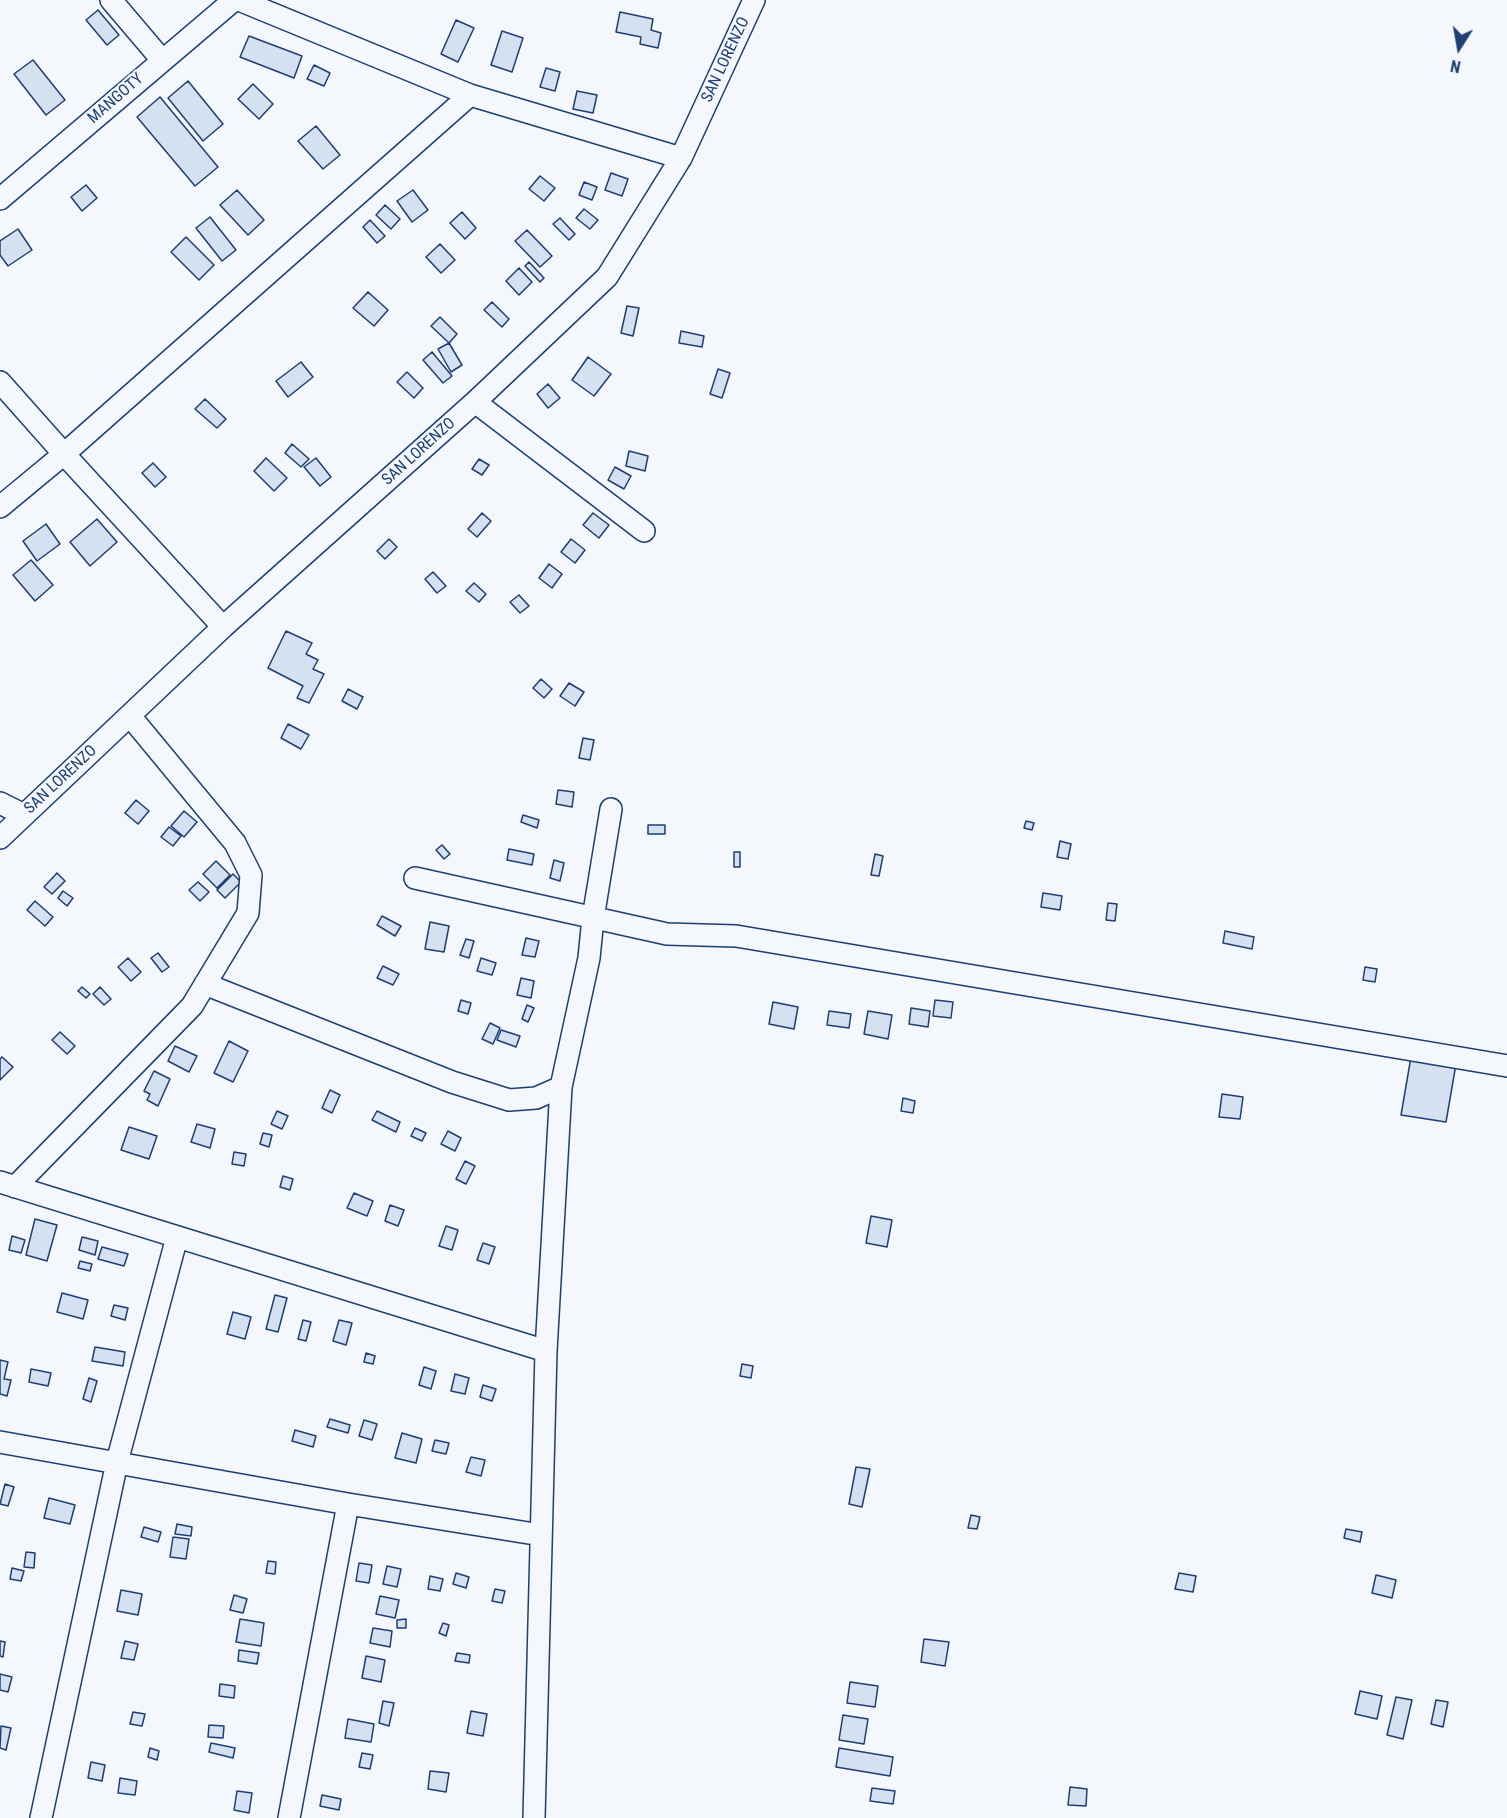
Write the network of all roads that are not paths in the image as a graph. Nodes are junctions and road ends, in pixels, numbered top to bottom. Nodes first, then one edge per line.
1 (111, 0) edge
2 (234, 0) edge
3 (239, 0) edge
4 (754, 0) edge
5 (162, 60) junction
6 (471, 95) junction
7 (681, 158) junction
8 (0, 199) edge
9 (0, 382) edge
10 (475, 402) junction
11 (64, 454) junction
12 (0, 507) edge
13 (644, 531) dead end
14 (223, 627) junction
15 (130, 716) junction
16 (0, 803) edge
17 (611, 809) dead end
18 (24, 815) junction
19 (0, 838) edge
20 (415, 878) dead end
21 (593, 918) junction
22 (205, 984) junction
23 (1507, 1066) edge
24 (561, 1087) junction
25 (7, 1185) edge
26 (177, 1237) junction
27 (546, 1351) junction
28 (0, 1442) edge
29 (117, 1462) junction
30 (348, 1504) junction
31 (541, 1535) junction
32 (42, 1818) edge
33 (289, 1818) edge
34 (534, 1818) edge

1 - 5 street
2 - 5 street, MANGOTY
3 - 6 street
4 - 7 street, SAN LORENZO
5 - 8 street, MANGOTY
6 - 7 street
6 - 11 street
7 - 10 street, SAN LORENZO
9 - 11 street
10 - 13 street
10 - 14 street, SAN LORENZO
11 - 12 street
11 - 14 street
14 - 15 street, SAN LORENZO
15 - 18 street, SAN LORENZO
15 - 22 street
16 - 18 street
17 - 21 street
18 - 19 street, SAN LORENZO
20 - 21 street
21 - 23 street
21 - 24 street
22 - 24 street
22 - 25 street
24 - 27 street
25 - 26 street
26 - 27 street
26 - 29 street
27 - 31 street
28 - 29 street
29 - 30 street
29 - 32 street
30 - 31 street
30 - 33 street
31 - 34 street

